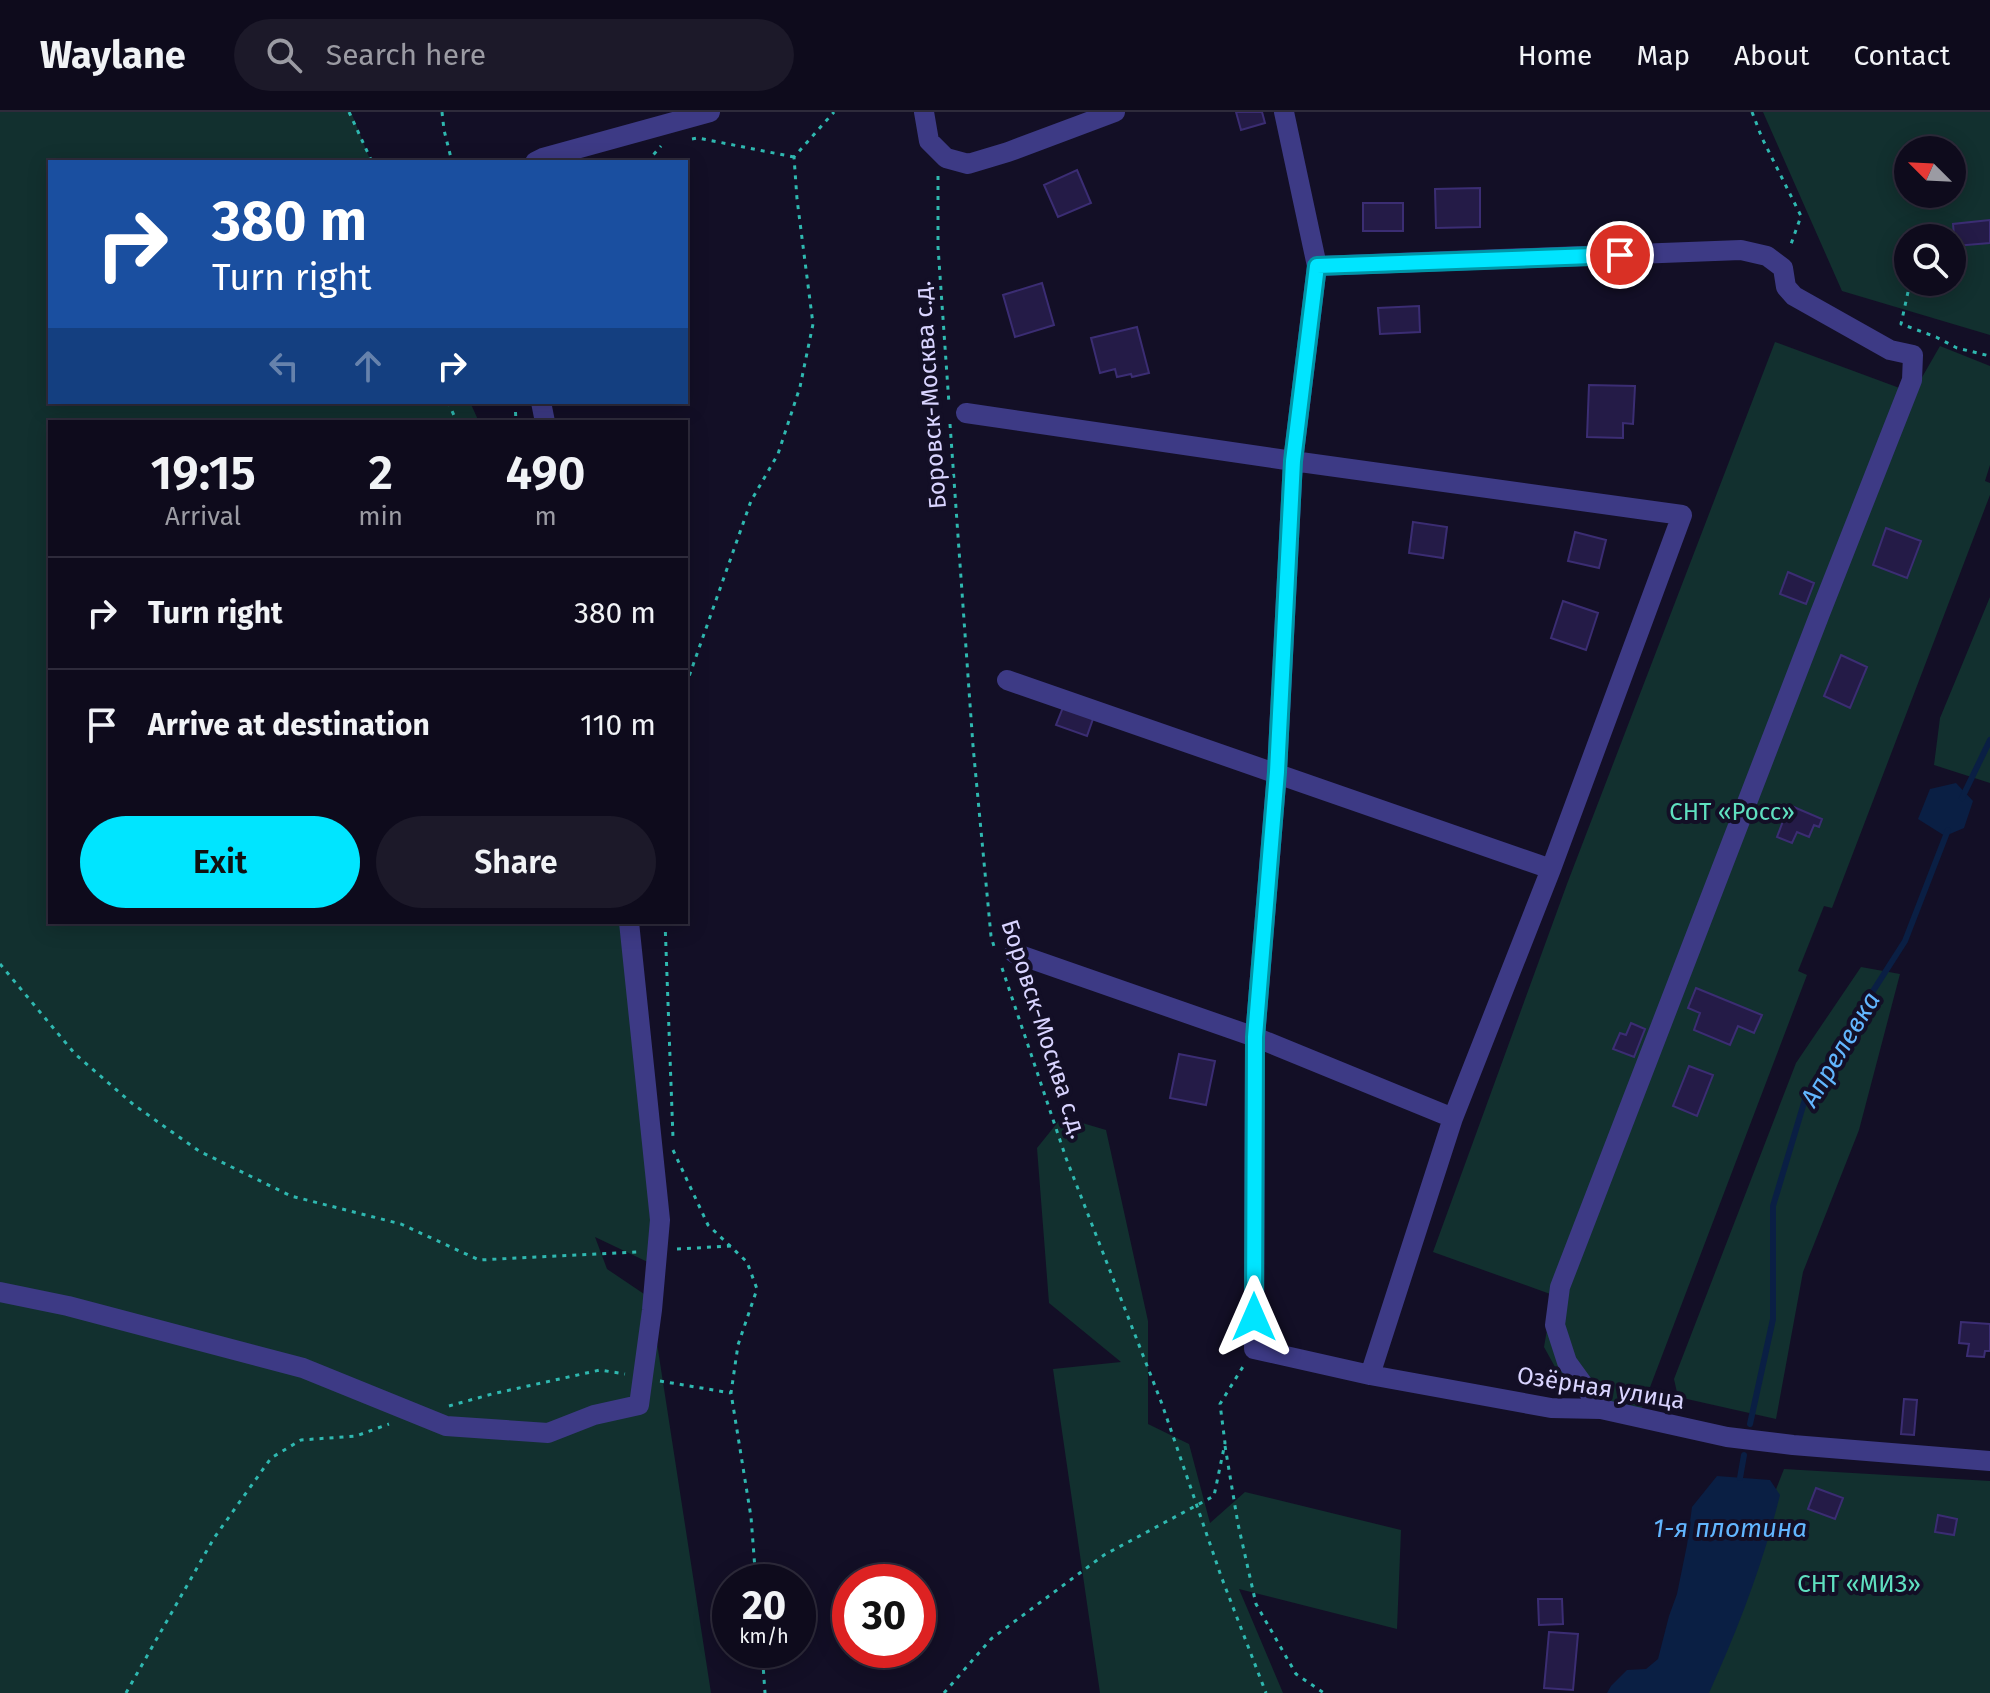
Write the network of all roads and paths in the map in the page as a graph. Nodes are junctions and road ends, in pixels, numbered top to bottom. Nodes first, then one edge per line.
1 (349, 112) edge
2 (442, 112) edge
3 (710, 112) edge
4 (834, 112) edge
5 (924, 112) edge
6 (1115, 112) edge
7 (1284, 112) edge
8 (1752, 112) edge
9 (686, 140) dead end
10 (661, 145) dead end
11 (942, 153) junction
12 (794, 157) junction
13 (371, 160) edge
14 (452, 160) edge
15 (539, 160) edge
16 (649, 160) edge
17 (1317, 266) junction
18 (1783, 268) junction
19 (1907, 296) edge
20 (1990, 356) edge
21 (966, 413) dead end
22 (1293, 461) junction
23 (688, 679) edge
24 (1007, 680) dead end
25 (1277, 772) junction
26 (1551, 869) junction
27 (629, 924) edge
28 (665, 924) edge
29 (1003, 957) junction
30 (0, 964) edge
31 (1255, 1037) junction
32 (1453, 1118) junction
33 (731, 1246) junction
34 (657, 1250) junction
35 (0, 1292) edge
36 (1254, 1349) junction
37 (1370, 1375) junction
38 (642, 1377) junction
39 (731, 1393) junction
40 (447, 1406) dead end
41 (1601, 1409) junction
42 (417, 1414) junction
43 (1225, 1443) junction
44 (1990, 1461) edge
45 (755, 1564) edge
46 (763, 1668) edge
47 (126, 1693) edge
48 (765, 1693) edge
49 (944, 1693) edge
50 (1266, 1693) edge
51 (1324, 1693) edge

1 - 13 path
2 - 14 path
3 - 15 street
4 - 12 path
5 - 11 street
6 - 11 street
7 - 17 street
8 - 18 path
9 - 12 path
10 - 16 path
11 - 29 path, Боровск-Москва с.д.
12 - 23 path
17 - 18 street
17 - 22 street
18 - 41 street
19 - 20 path
21 - 22 street
22 - 25 street
22 - 26 street
24 - 25 street
25 - 26 street
25 - 31 street
26 - 32 street
27 - 34 street
28 - 33 path
29 - 31 street
29 - 50 path, Боровск-Москва с.д.
30 - 34 path
31 - 32 street
31 - 36 street
32 - 37 street
33 - 34 path
33 - 39 path
34 - 38 street
35 - 42 street
36 - 37 street, Озёрная улица
36 - 43 path
37 - 41 street, Озёрная улица
38 - 39 path
38 - 40 path
38 - 42 street
39 - 45 path
41 - 44 street, Озёрная улица
42 - 47 path
43 - 49 path
43 - 51 path
46 - 48 path

